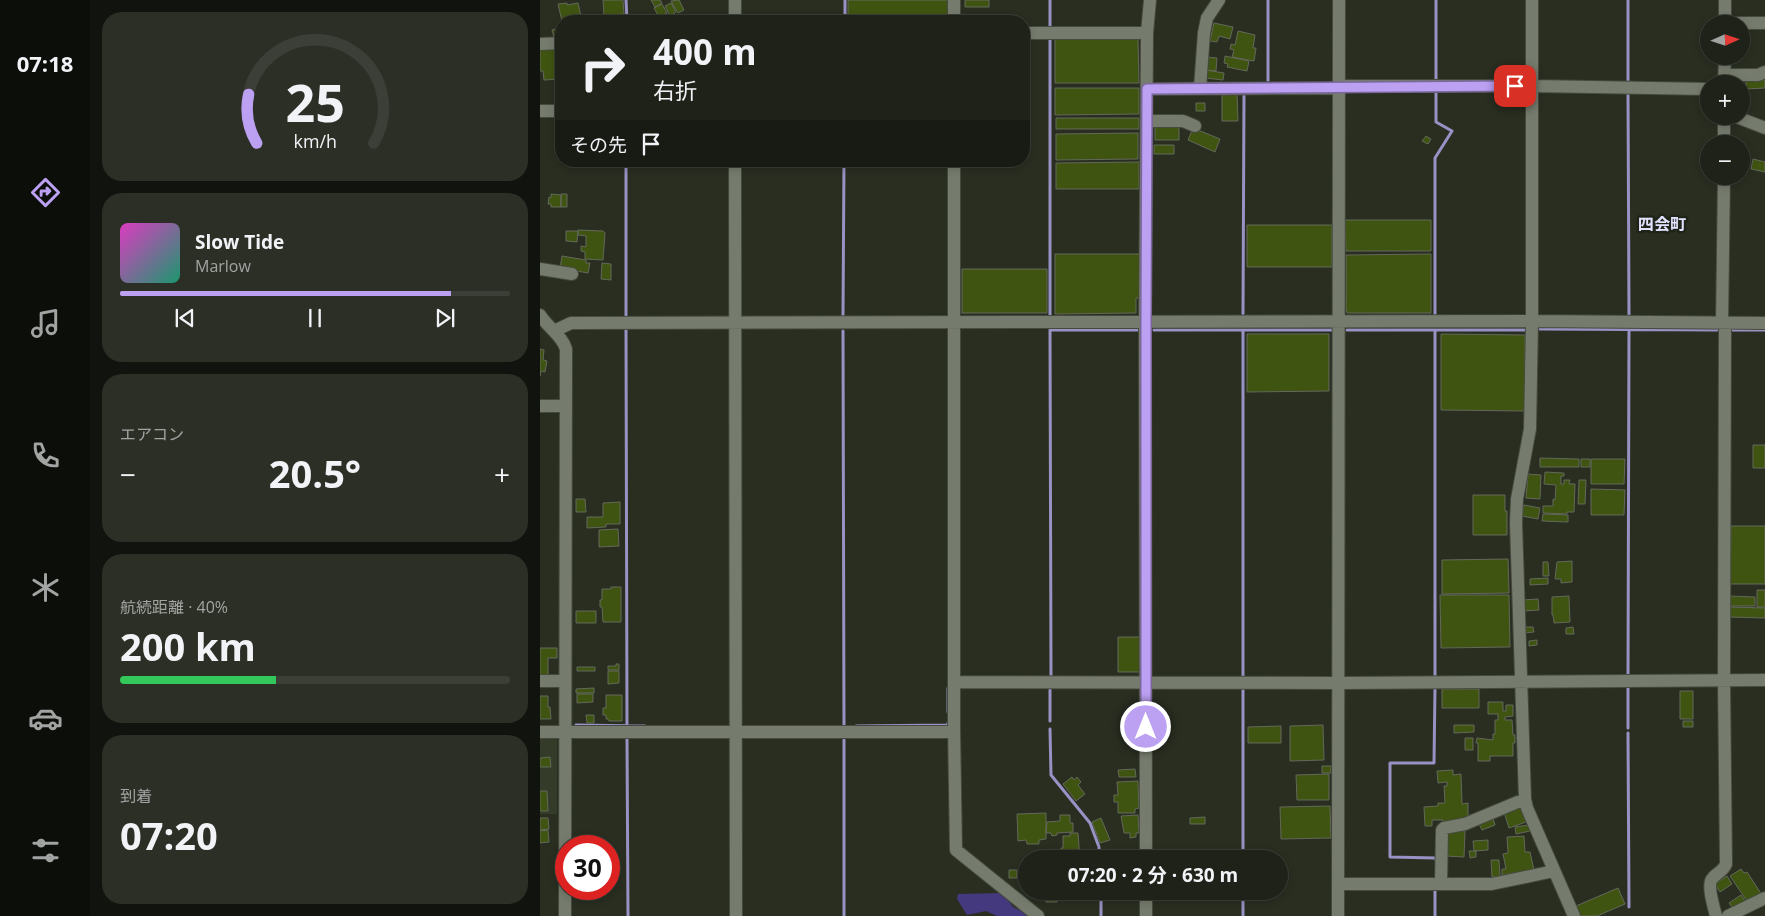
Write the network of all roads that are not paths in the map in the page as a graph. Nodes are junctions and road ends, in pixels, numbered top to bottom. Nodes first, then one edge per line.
1 (735, 0) edge
2 (954, 0) edge
3 (1150, 0) edge
4 (1219, 0) edge
5 (1339, 0) edge
6 (1532, 0) edge
7 (1725, 0) edge
8 (735, 15) edge
9 (954, 15) edge
10 (1725, 15) edge
11 (1750, 23) edge
12 (1765, 23) edge
13 (1030, 33) edge
14 (1147, 33) junction
15 (540, 44) edge
16 (555, 44) edge
17 (1765, 72) edge
18 (1750, 76) edge
19 (1532, 86) junction
20 (1339, 87) junction
21 (1200, 88) junction
22 (1147, 89) junction
23 (1700, 89) edge
24 (555, 111) edge
25 (540, 112) edge
26 (1147, 121) junction
27 (1750, 122) edge
28 (1195, 126) dead end
29 (1765, 128) edge
30 (735, 167) edge
31 (954, 167) edge
32 (1724, 185) edge
33 (540, 269) edge
34 (572, 274) dead end
35 (540, 315) edge
36 (1338, 321) junction
37 (1532, 321) junction
38 (735, 322) junction
39 (954, 322) junction
40 (1146, 322) junction
41 (1765, 323) edge
42 (1723, 324) junction
43 (554, 331) junction
44 (540, 406) edge
45 (565, 406) junction
46 (1724, 680) junction
47 (1765, 680) edge
48 (540, 681) edge
49 (565, 681) junction
50 (954, 682) junction
51 (1146, 682) junction
52 (1521, 682) junction
53 (1339, 683) junction
54 (540, 732) edge
55 (565, 732) junction
56 (736, 732) junction
57 (954, 732) junction
58 (1525, 799) junction
59 (1146, 850) edge
60 (1554, 871) junction
61 (1338, 884) junction
62 (1441, 884) junction
63 (1765, 898) edge
64 (1146, 900) edge
65 (565, 916) edge
66 (736, 916) edge
67 (1038, 916) edge
68 (1146, 916) edge
69 (1338, 916) edge
70 (1574, 916) edge
71 (1716, 916) edge
72 (1728, 916) edge

1 - 8 street
2 - 9 street
3 - 14 street
4 - 21 street
5 - 20 street
6 - 19 street
7 - 10 street
11 - 12 street
13 - 14 street
14 - 22 street
15 - 16 street
17 - 18 street
19 - 20 street
19 - 23 street
19 - 37 street
20 - 21 street
20 - 36 street
21 - 22 street
22 - 26 street
24 - 25 street
26 - 28 street
26 - 40 street
27 - 29 street
30 - 38 street
31 - 39 street
32 - 42 street
33 - 34 street
35 - 43 street
36 - 37 street
36 - 40 street
36 - 53 street
37 - 42 street
37 - 52 street
38 - 39 street
38 - 43 street
38 - 56 street
39 - 40 street
39 - 50 street
40 - 51 street
41 - 42 street
42 - 46 street
43 - 45 street
44 - 45 street
45 - 49 street
46 - 47 street
46 - 52 street
46 - 71 street
48 - 49 street
49 - 55 street
50 - 51 street
50 - 57 street
51 - 53 street
51 - 59 street
52 - 53 street
52 - 58 street
53 - 61 street
54 - 55 street
55 - 56 street
55 - 65 street
56 - 57 street
56 - 66 street
57 - 67 street
58 - 60 street
58 - 62 street
60 - 62 street
60 - 70 street
61 - 62 street
61 - 69 street
63 - 72 street
64 - 68 street

